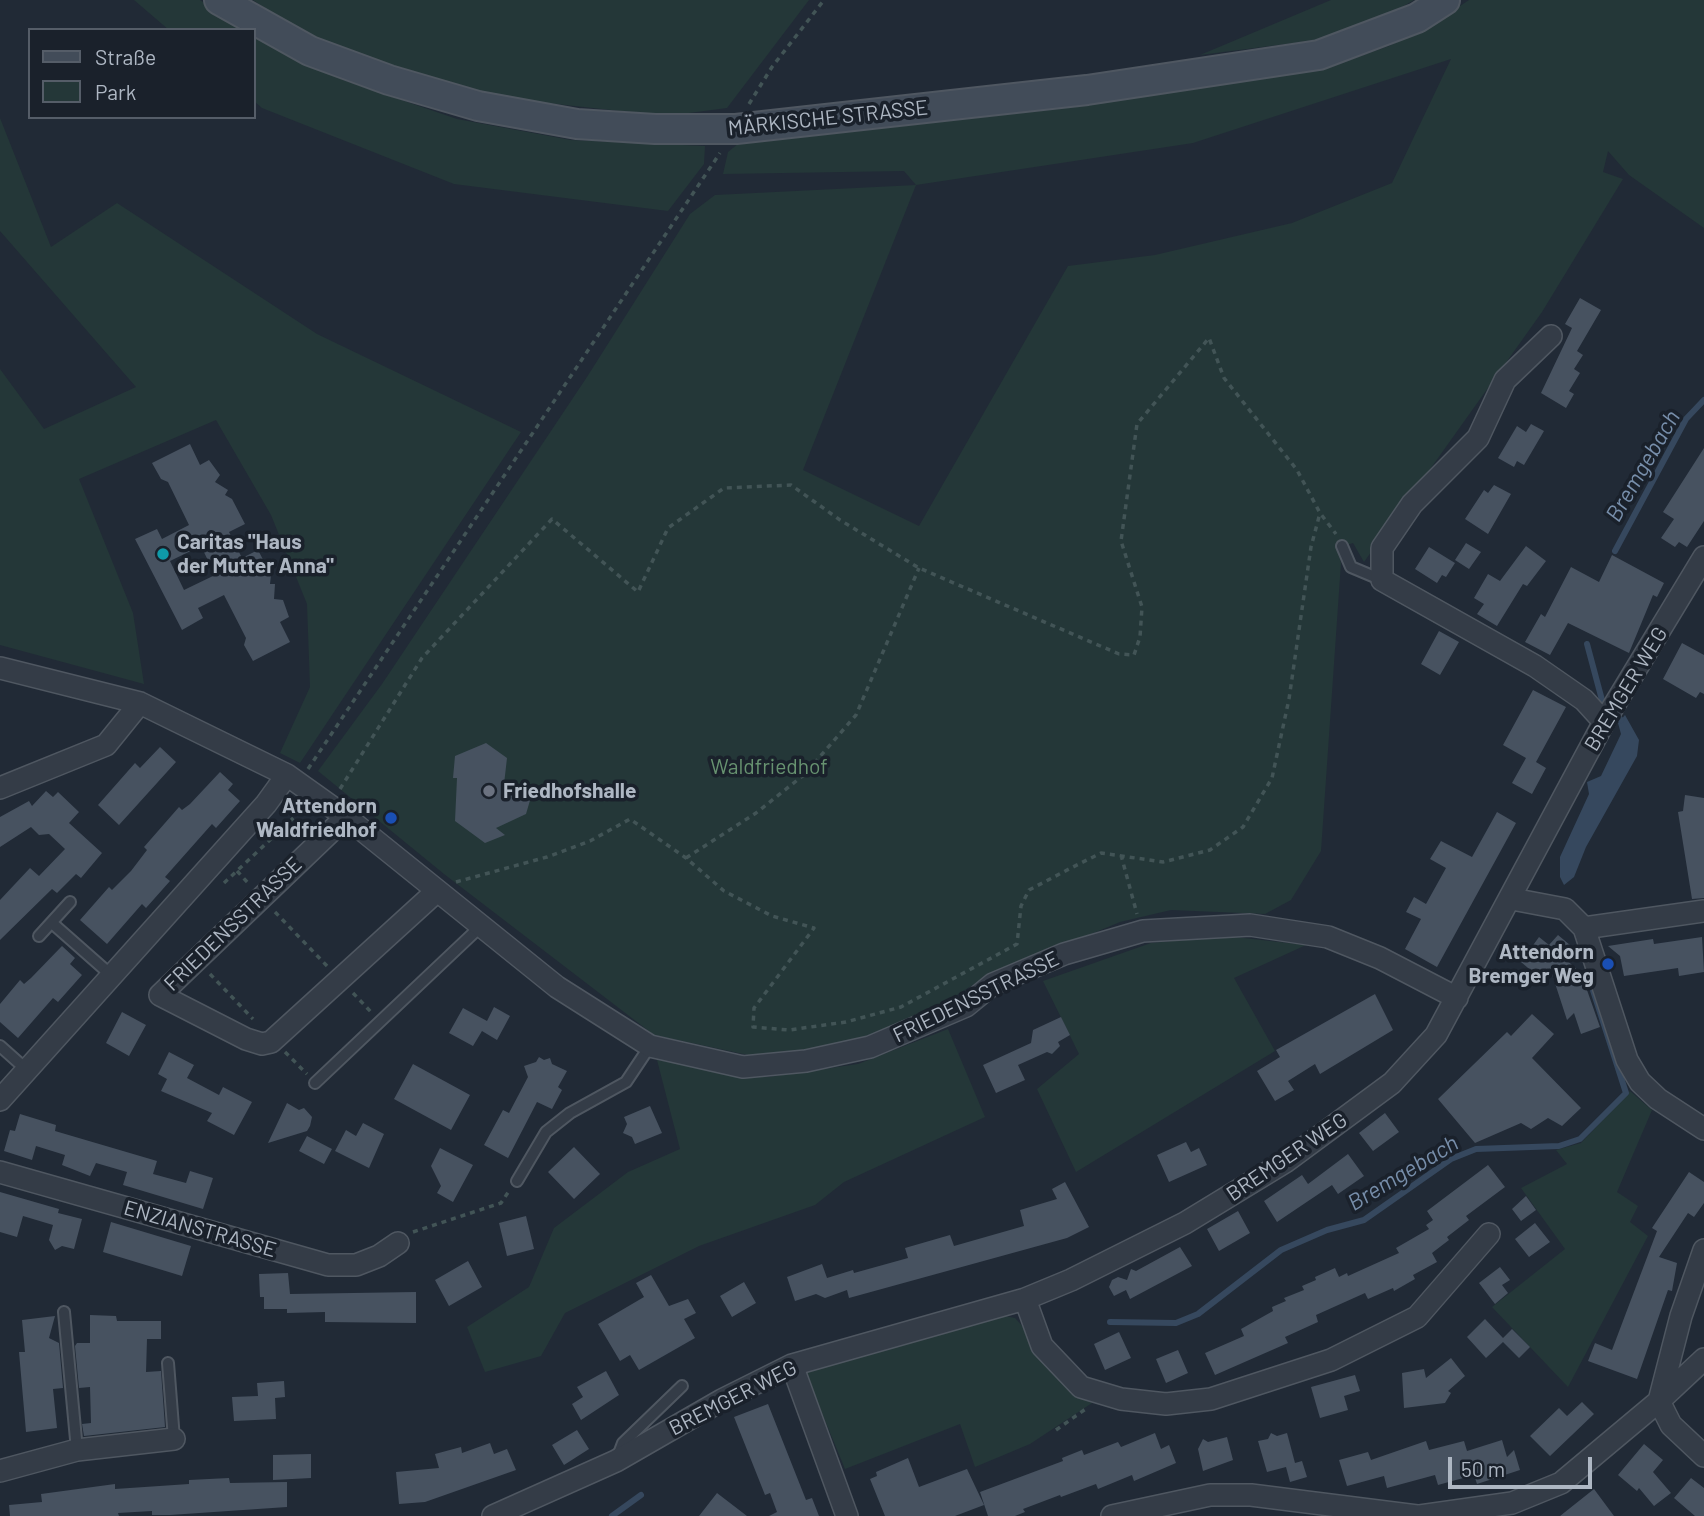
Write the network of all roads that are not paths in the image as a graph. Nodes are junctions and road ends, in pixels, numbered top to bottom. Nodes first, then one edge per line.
1 (219, 0) edge
2 (1445, 0) edge
3 (1551, 336) dead end
4 (1342, 547) road end
5 (1704, 557) edge
6 (1382, 580) junction
7 (0, 668) edge
8 (140, 703) junction
9 (1610, 713) junction
10 (293, 779) junction
11 (0, 788) edge
12 (346, 817) junction
13 (437, 891) junction
14 (1512, 899) junction
15 (70, 902) dead end
16 (1704, 911) edge
17 (52, 923) junction
18 (481, 926) junction
19 (1584, 928) junction
20 (38, 936) dead end
21 (111, 975) junction
22 (1457, 998) junction
23 (0, 1046) edge
24 (650, 1046) junction
25 (27, 1070) junction
26 (316, 1083) road end
27 (0, 1100) edge
28 (1704, 1129) edge
29 (0, 1172) edge
30 (517, 1181) road end
31 (1489, 1234) dead end
32 (403, 1239) road end
33 (1704, 1250) edge
34 (1025, 1298) junction
35 (64, 1312) dead end
36 (1704, 1359) edge
37 (168, 1363) dead end
38 (792, 1365) junction
39 (682, 1386) dead end
40 (1660, 1401) junction
41 (174, 1439) joint
42 (76, 1450) junction
43 (1704, 1456) edge
44 (617, 1461) junction
45 (0, 1471) edge
46 (493, 1516) edge
47 (847, 1516) edge
48 (1112, 1516) edge
49 (1418, 1516) edge

1 - 2 main road, MÄRKISCHE STRASSE
3 - 6 street
4 - 6 lane
5 - 9 street, BREMGER WEG
6 - 9 street
7 - 8 street, FRIEDENSSTRASSE
8 - 10 street, FRIEDENSSTRASSE
8 - 11 street
9 - 14 street, BREMGER WEG
10 - 12 street, FRIEDENSSTRASSE
10 - 21 street
12 - 13 street, FRIEDENSSTRASSE
12 - 13 street, FRIEDENSSTRASSE
13 - 18 street, FRIEDENSSTRASSE
14 - 19 street
14 - 22 street, BREMGER WEG
15 - 17 lane
16 - 19 street
17 - 20 lane
17 - 21 lane
18 - 24 street, FRIEDENSSTRASSE
18 - 26 lane
19 - 28 street
21 - 25 street
22 - 24 street, FRIEDENSSTRASSE
22 - 34 street, BREMGER WEG
23 - 25 lane
24 - 30 lane
25 - 27 street
29 - 32 street, ENZIANSTRASSE
31 - 34 street
33 - 40 street
34 - 38 street, BREMGER WEG
35 - 42 lane
36 - 40 street
37 - 41 lane
38 - 44 street, BREMGER WEG
38 - 47 street
39 - 44 lane, BREMGER WEG
40 - 43 street
40 - 49 street
41 - 42 street
42 - 45 street
44 - 46 street, BREMGER WEG
48 - 49 street

